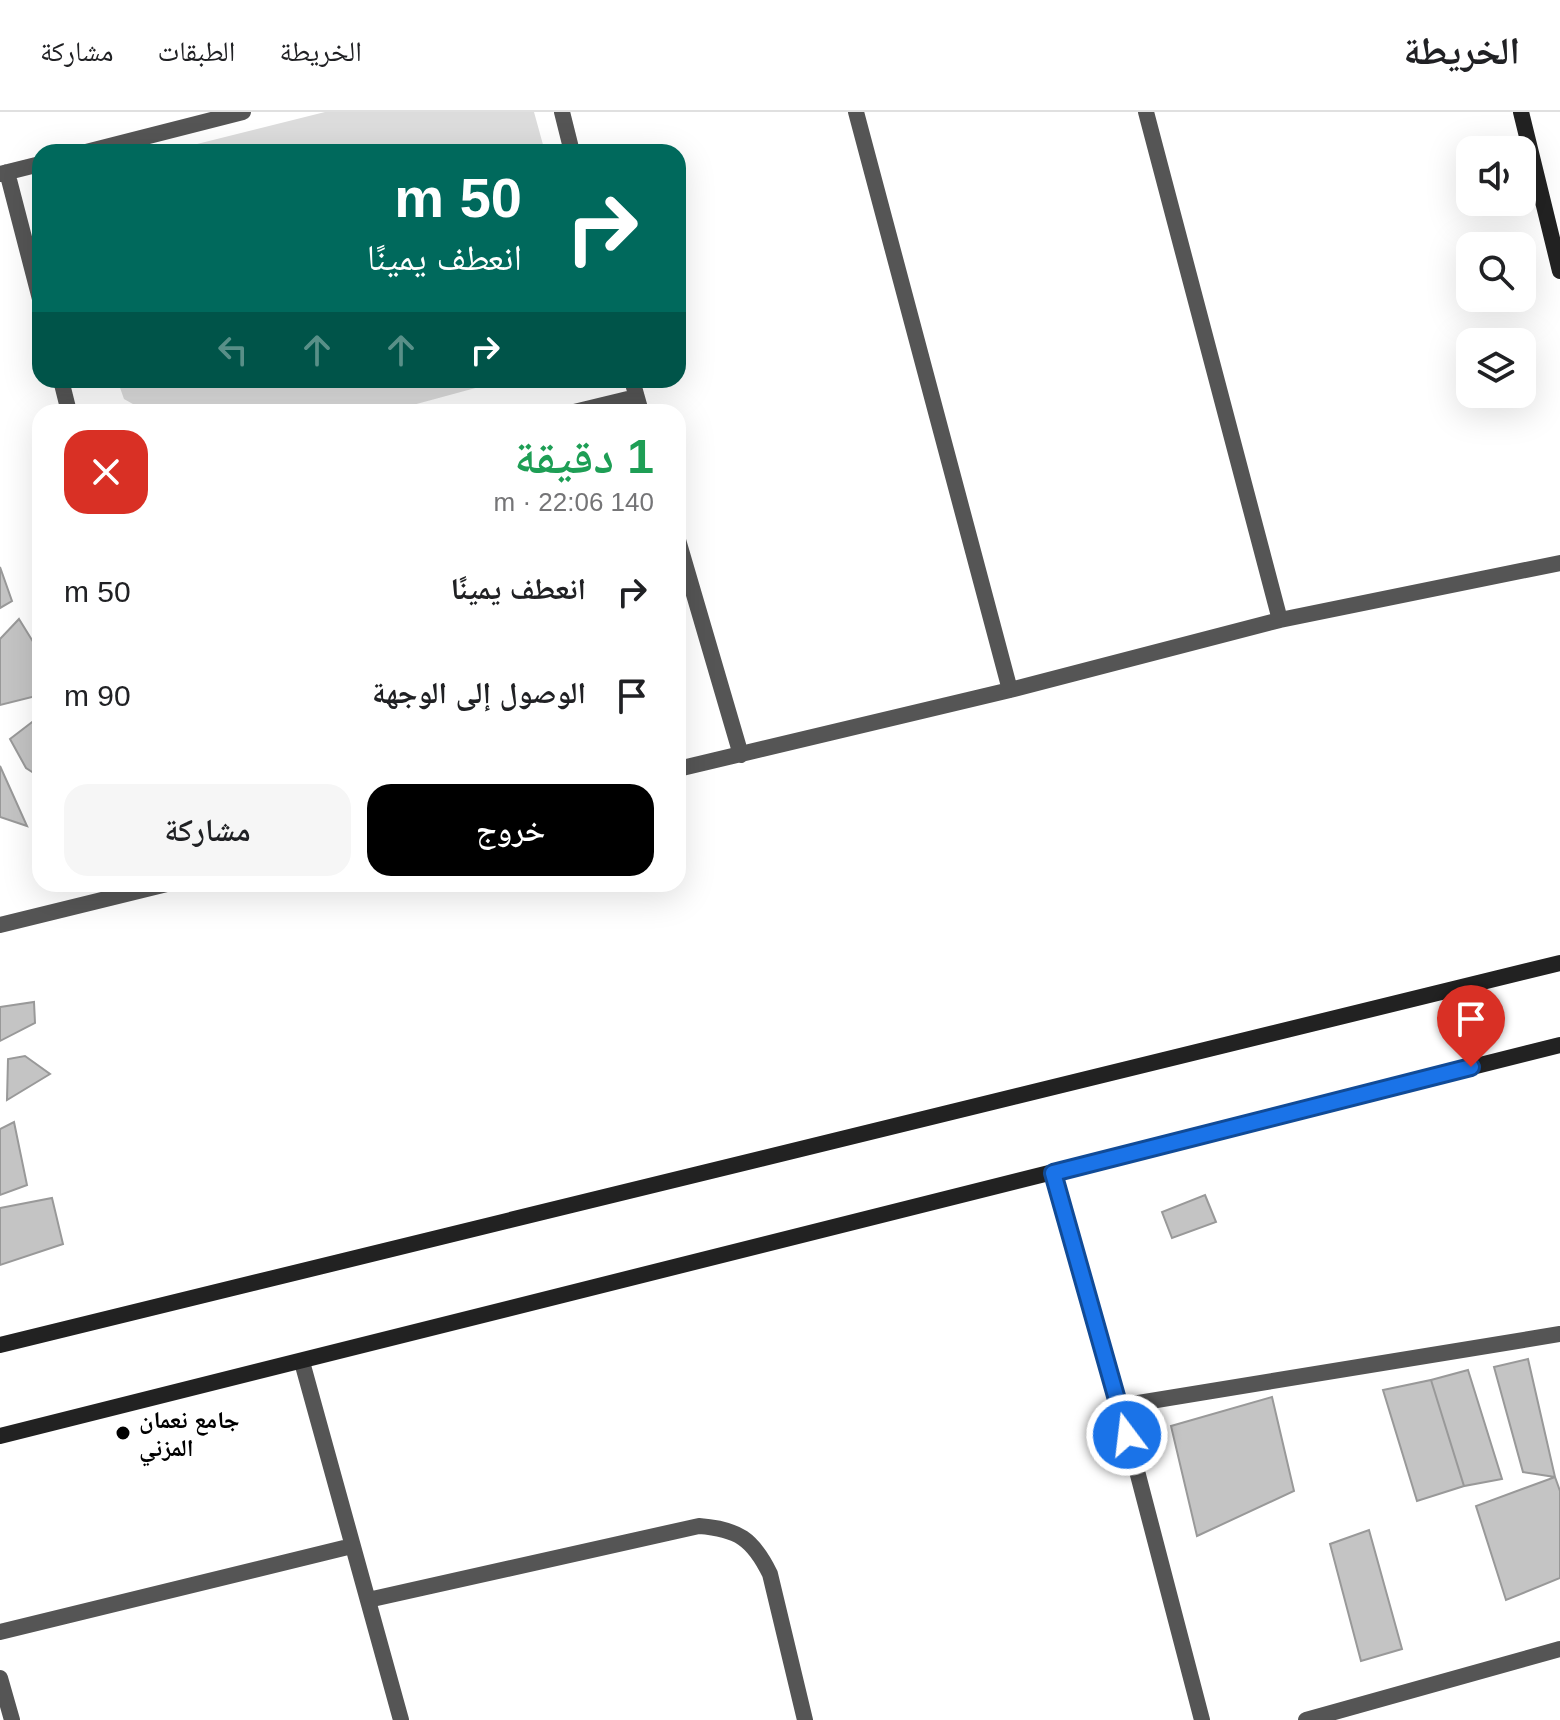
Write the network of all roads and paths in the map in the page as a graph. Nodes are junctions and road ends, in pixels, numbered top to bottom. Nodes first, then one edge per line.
1 (243, 112) edge
2 (562, 112) edge
3 (856, 112) edge
4 (1146, 112) edge
5 (1521, 112) edge
6 (117, 144) edge
7 (570, 144) edge
8 (32, 166) edge
9 (4, 173) edge
10 (32, 271) edge
11 (1560, 271) edge
12 (1560, 563) edge
13 (686, 567) edge
14 (1280, 620) junction
15 (1010, 690) junction
16 (741, 755) junction
17 (686, 767) edge
18 (134, 892) edge
19 (0, 925) edge
20 (1560, 963) edge
21 (1560, 1045) edge
22 (1053, 1173) junction
23 (1560, 1334) edge
24 (0, 1345) edge
25 (302, 1362) junction
26 (1120, 1406) junction
27 (0, 1436) edge
28 (352, 1546) junction
29 (368, 1600) junction
30 (0, 1632) edge
31 (1560, 1649) edge
32 (0, 1680) edge
33 (12, 1720) edge
34 (401, 1720) edge
35 (805, 1720) edge
36 (1202, 1720) edge
37 (1306, 1720) edge

1 - 6 street
2 - 7 street
3 - 15 street
4 - 14 street
5 - 11 street
8 - 9 street
9 - 10 street
12 - 14 street
13 - 16 street
14 - 15 street
15 - 16 street
16 - 17 street
18 - 19 street
20 - 24 street
21 - 22 street
22 - 25 street
22 - 26 street
23 - 26 street
25 - 27 street
25 - 28 street
26 - 36 street
28 - 29 street
28 - 30 street
29 - 34 street
29 - 35 street
31 - 37 street
32 - 33 street

